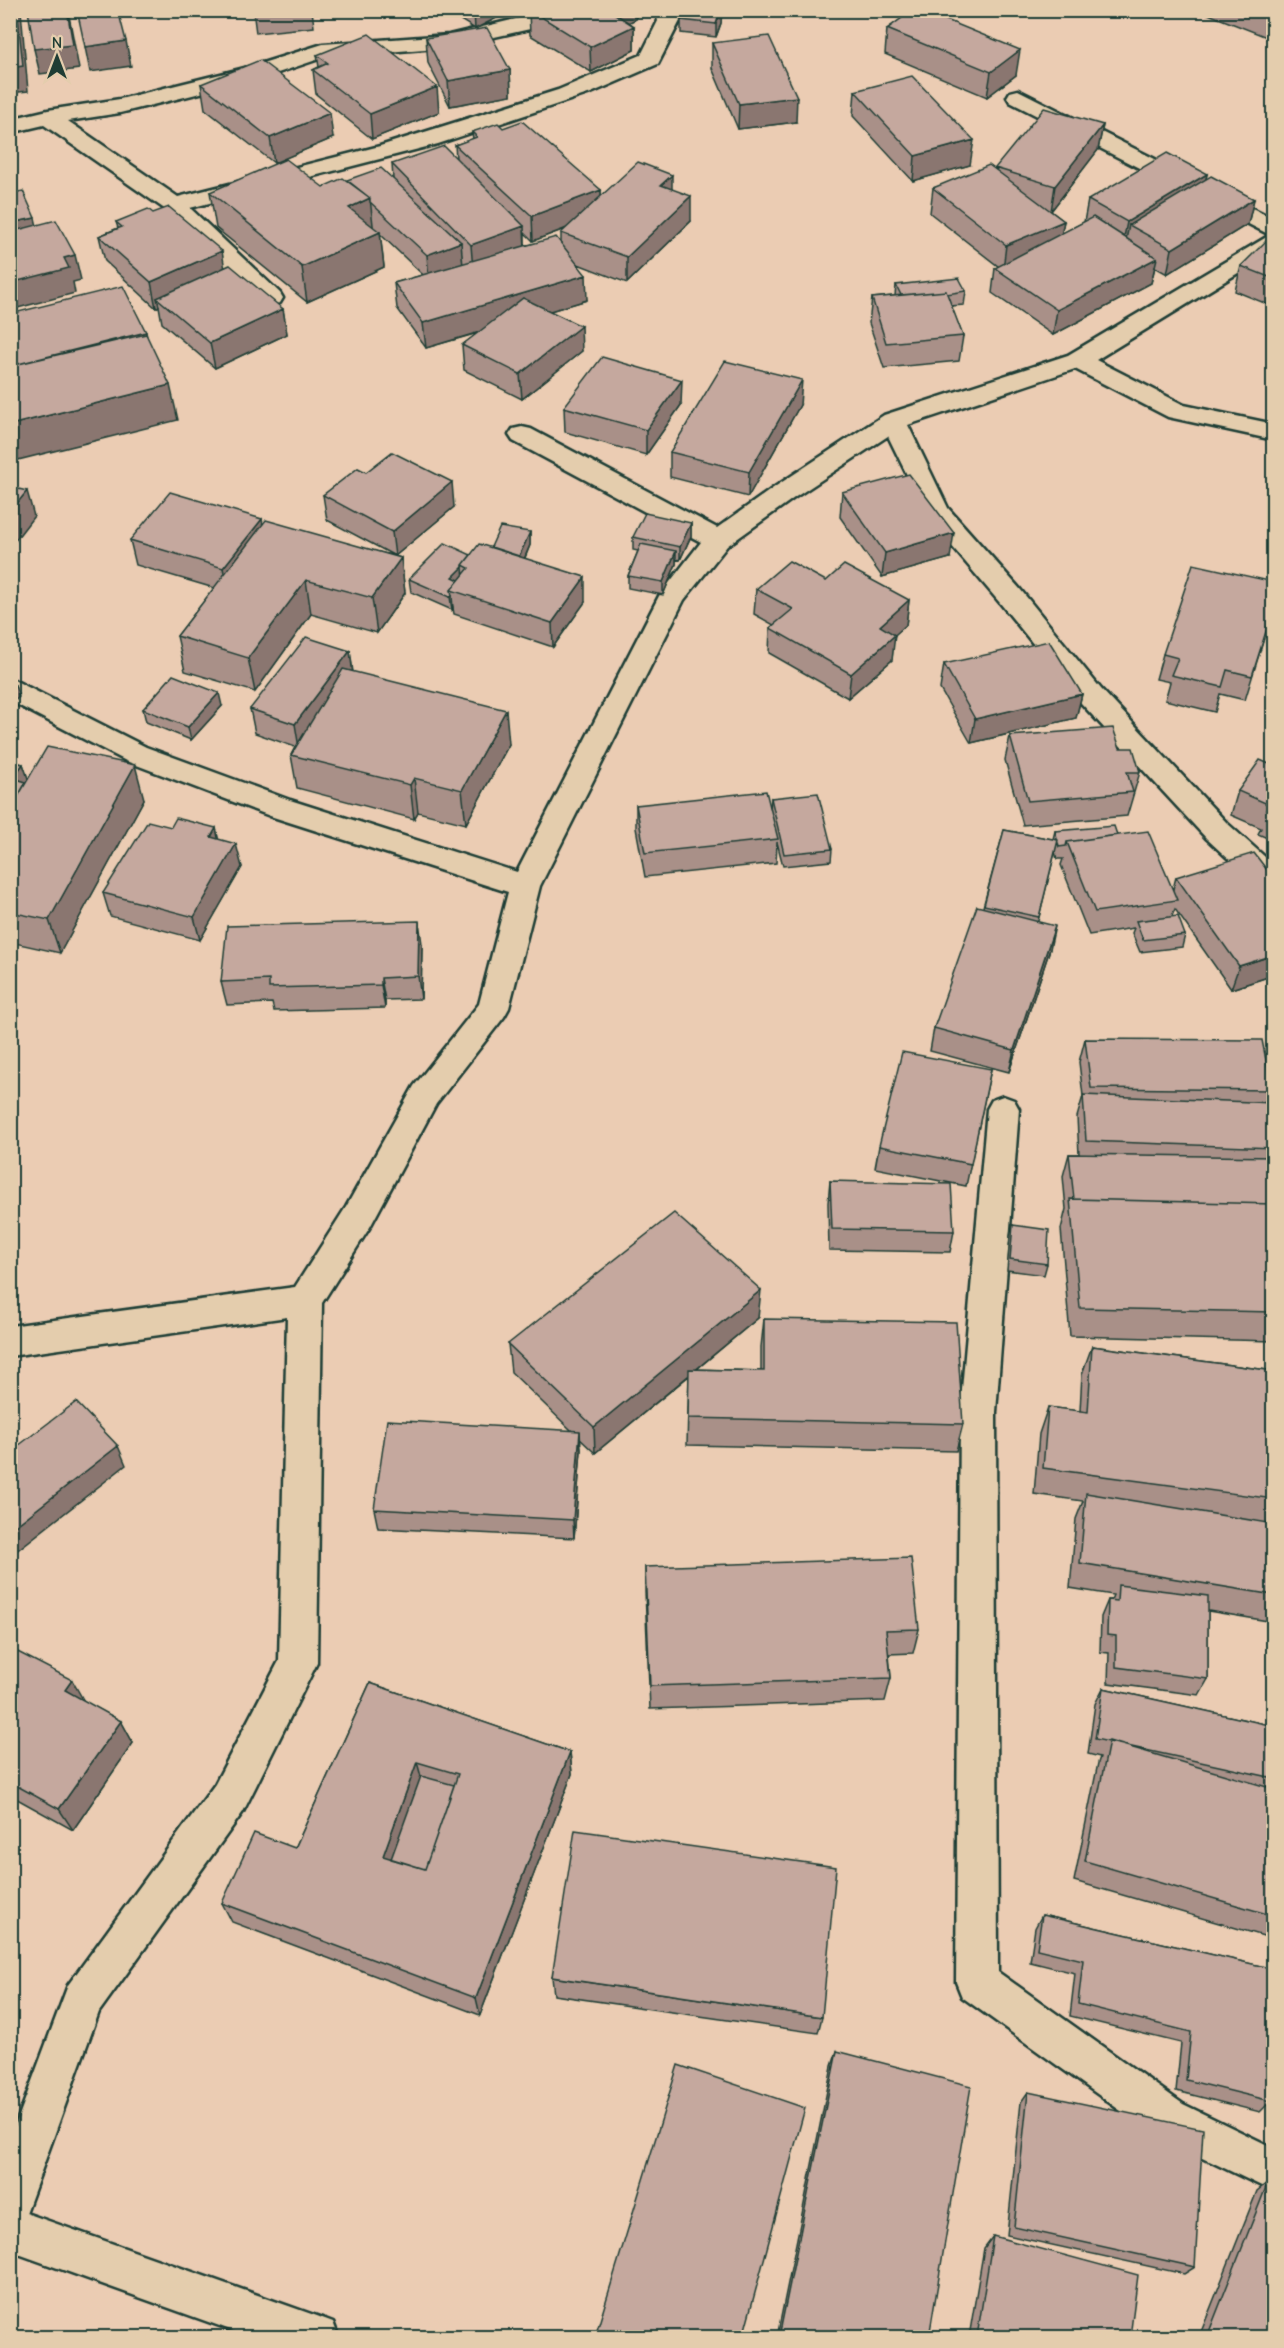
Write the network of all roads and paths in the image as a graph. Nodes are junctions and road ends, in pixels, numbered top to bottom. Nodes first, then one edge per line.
1 (548, 10) edge
2 (666, 10) edge
3 (1017, 97) dead end
4 (48, 117) junction
5 (10, 126) edge
6 (174, 205) junction
7 (1274, 229) edge
8 (1274, 241) edge
9 (272, 298) edge
10 (1077, 360) junction
11 (893, 421) junction
12 (1274, 432) edge
13 (522, 435) dead end
14 (718, 540) junction
15 (10, 688) edge
16 (1274, 883) edge
17 (525, 886) junction
18 (1003, 1109) dead end
19 (305, 1300) junction
20 (10, 1341) edge
21 (1274, 2171) edge
22 (10, 2200) edge
23 (10, 2229) edge
24 (317, 2337) edge

1 - 4 street
2 - 6 street
3 - 7 street
4 - 5 street
4 - 6 street
6 - 9 street
8 - 10 street
10 - 11 street
10 - 12 street
11 - 14 street
11 - 16 street
13 - 14 street
14 - 17 street
15 - 17 street
17 - 19 street
18 - 21 street
19 - 20 street
19 - 22 street
23 - 24 street

